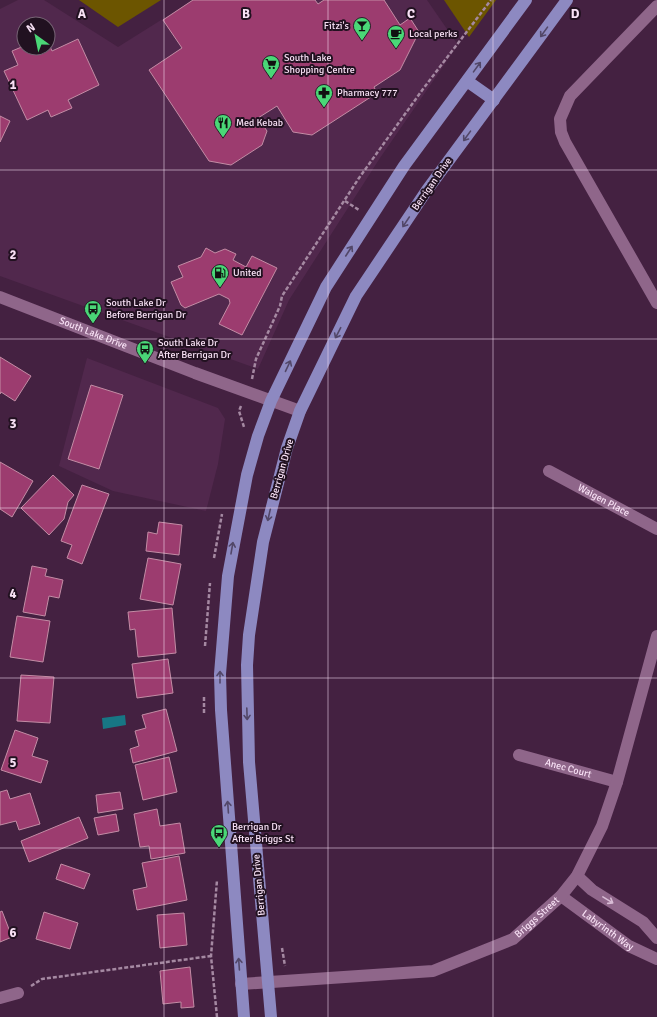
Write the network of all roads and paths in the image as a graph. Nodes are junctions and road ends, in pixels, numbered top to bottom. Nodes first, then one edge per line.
1 (491, 0) edge
2 (526, 0) edge
3 (567, 0) edge
4 (657, 6) edge
5 (467, 81) junction
6 (494, 100) junction
7 (0, 297) edge
8 (657, 303) edge
9 (255, 371) dead end
10 (271, 401) junction
11 (300, 411) junction
12 (549, 471) dead end
13 (657, 529) edge
14 (657, 636) edge
15 (519, 755) dead end
16 (617, 782) junction
17 (577, 876) junction
18 (561, 896) junction
19 (657, 938) edge
20 (211, 956) dead end
21 (657, 959) edge
22 (268, 981) junction
23 (241, 984) junction
24 (18, 994) joint
25 (0, 998) edge
26 (244, 1017) edge
27 (270, 1017) edge

1 - 9 path
5 -> 2 main road
3 -> 6 main road, Berrigan Drive
4 - 8 street
5 - 6 main road
10 -> 5 main road
6 -> 11 main road, Berrigan Drive
7 - 10 street, South Lake Drive
10 - 11 street, South Lake Drive
23 -> 10 main road
11 -> 22 main road, Berrigan Drive
12 - 13 street, Waigen Place
14 - 16 street, Briggs Street
15 - 16 street, Anec Court
16 - 17 street, Briggs Street
17 - 18 street, Briggs Street
17 -> 19 street
18 - 21 street, Labyrinth Way
18 - 22 street, Briggs Street
20 - 24 path
22 - 23 street, Briggs Street
22 - 27 main road, Berrigan Drive
23 - 26 main road
24 - 25 street

